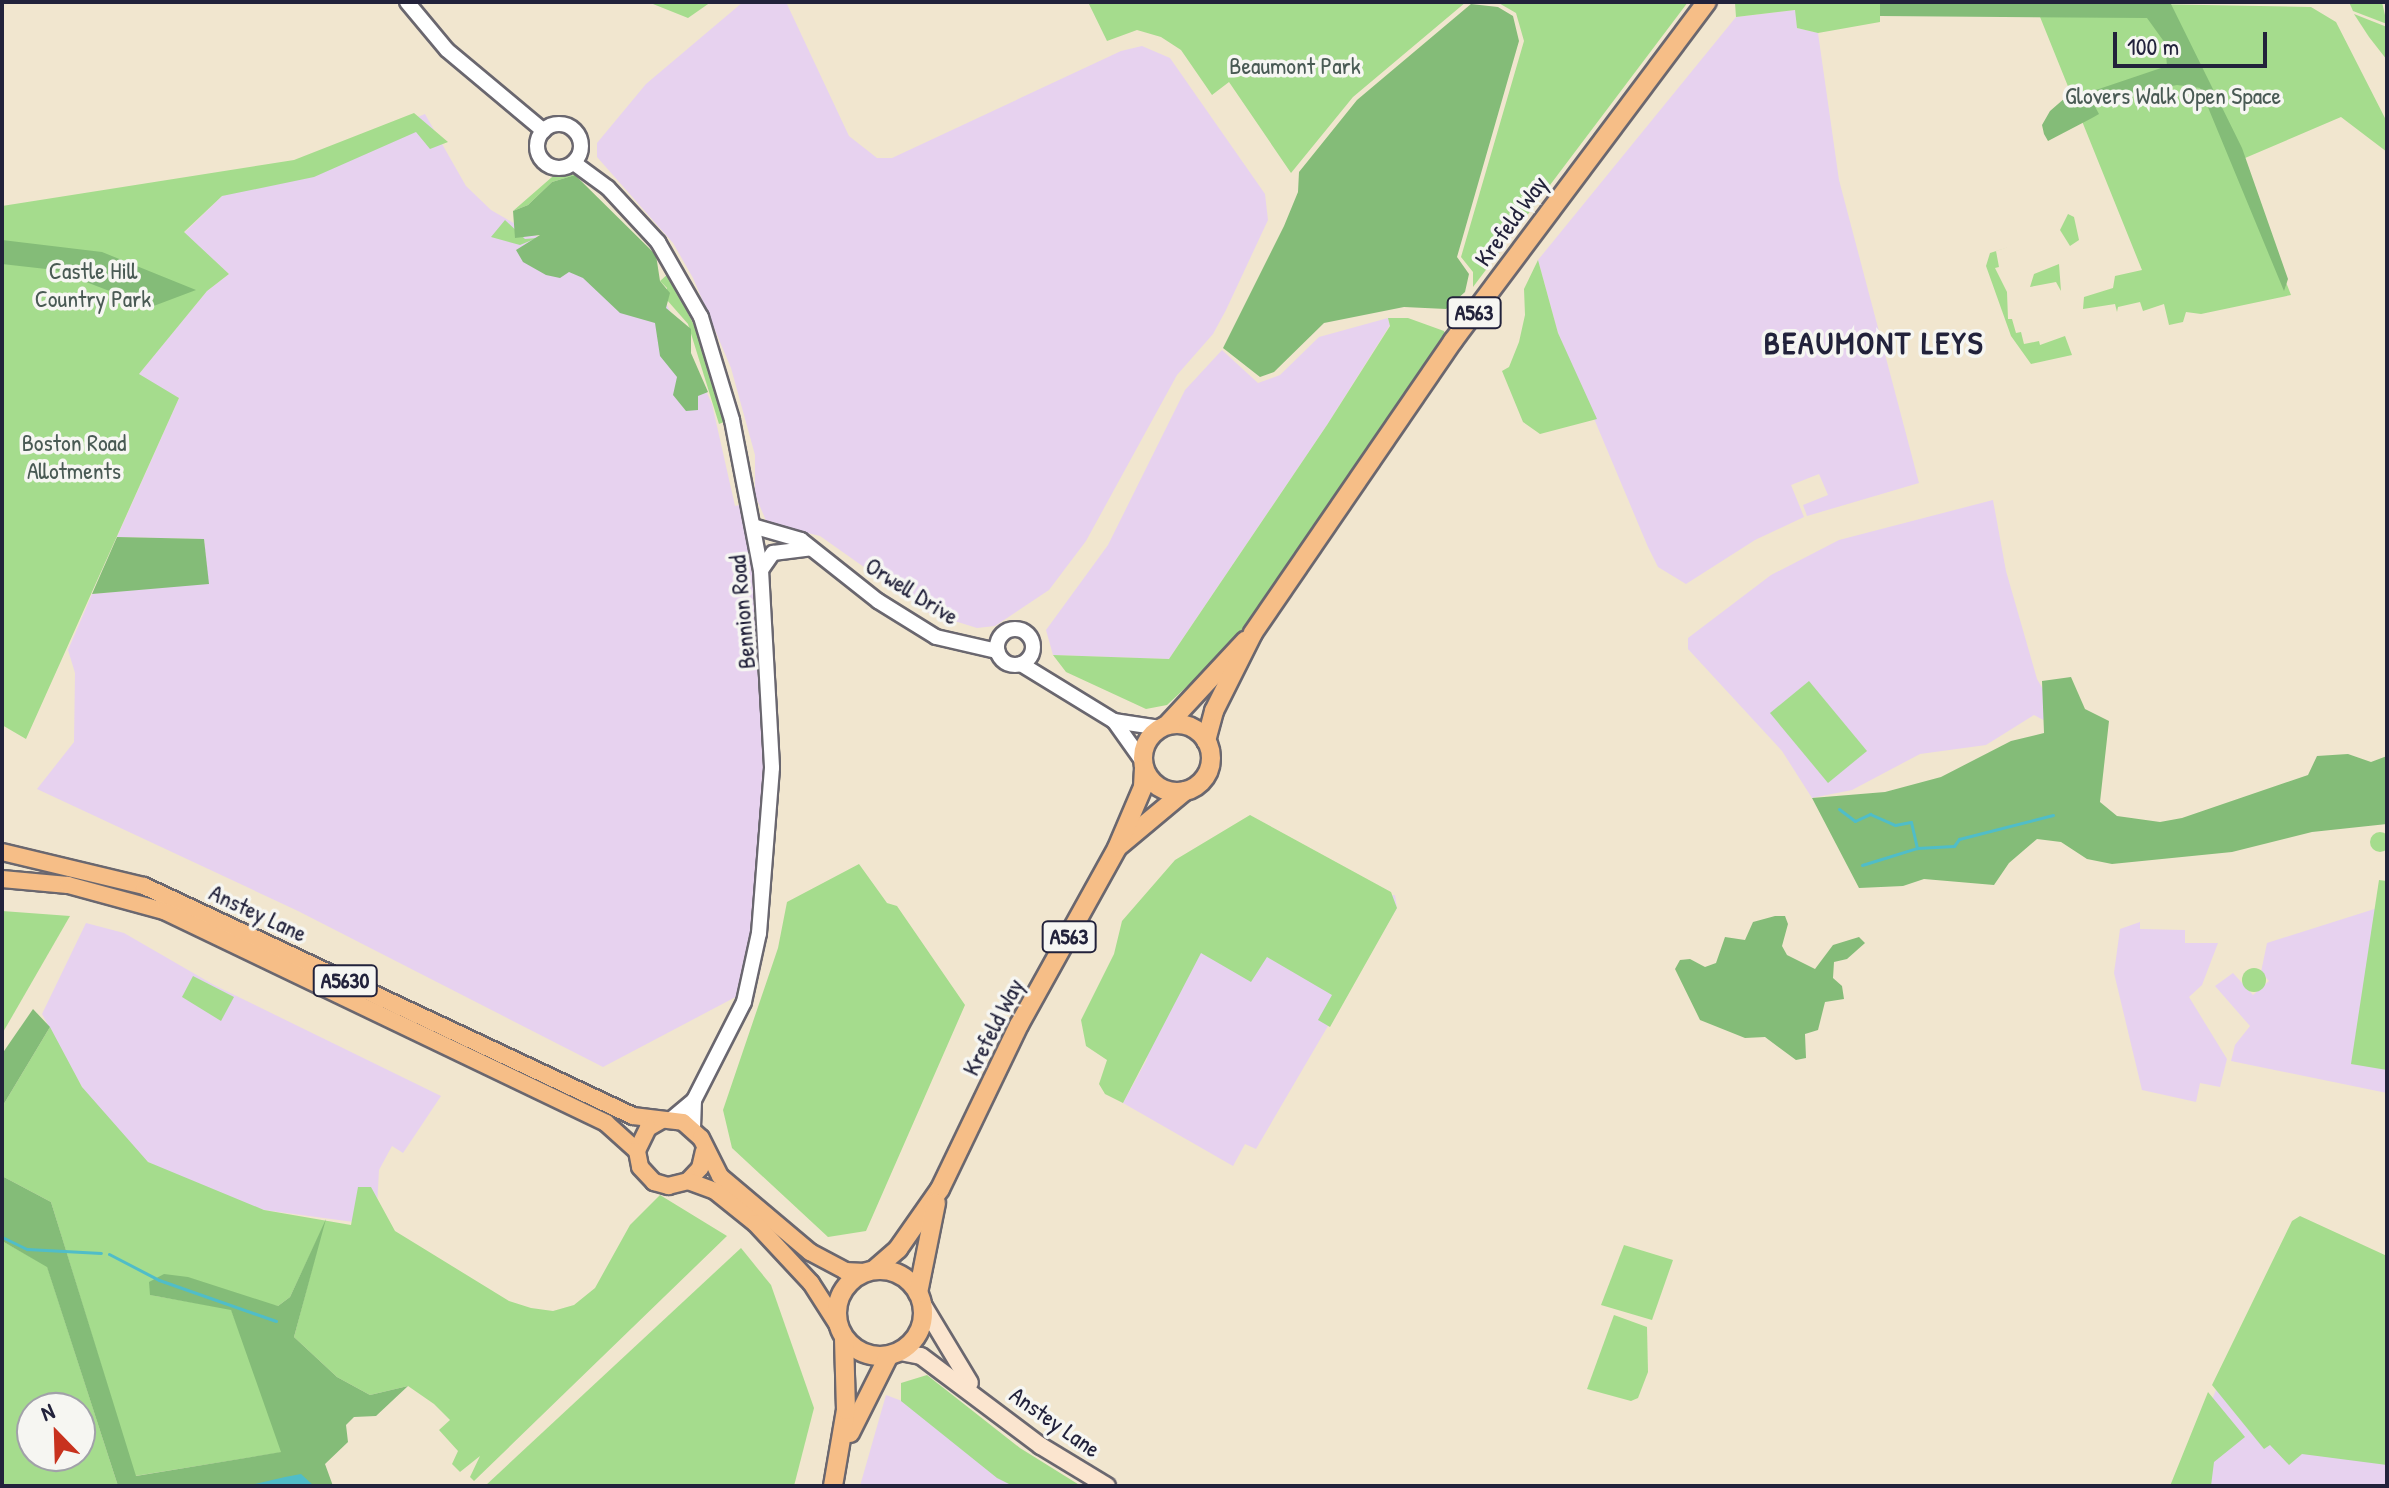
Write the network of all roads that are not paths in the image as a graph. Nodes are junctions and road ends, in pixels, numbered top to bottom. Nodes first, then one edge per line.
1 (407, 2) edge
2 (1707, 2) edge
3 (544, 131) junction
4 (574, 163) junction
5 (756, 527) junction
6 (813, 548) junction
7 (761, 570) junction
8 (1253, 633) junction
9 (997, 651) junction
10 (1026, 659) junction
11 (1114, 721) junction
12 (1164, 727) junction
13 (1206, 741) junction
14 (1144, 766) junction
15 (1185, 791) junction
16 (1117, 848) junction
17 (2, 852) edge
18 (2, 879) edge
19 (694, 1100) junction
20 (665, 1120) junction
21 (693, 1128) junction
22 (637, 1151) junction
23 (704, 1151) junction
24 (688, 1181) junction
25 (940, 1189) junction
26 (869, 1271) junction
27 (920, 1298) junction
28 (841, 1332) junction
29 (894, 1354) junction
30 (977, 1394) junction
31 (839, 1462) junction
32 (833, 1486) edge
33 (1107, 1486) edge

1 - 3 street
2 - 8 highway, Krefeld Way / A563
3 - 4 street
3 - 4 street
4 - 5 street, Bennion Road
5 - 6 street, Orwell Drive
5 - 7 street, Bennion Road
6 - 7 street
6 - 9 street, Orwell Drive
7 - 19 street, Bennion Road
8 - 12 highway, Krefeld Way / A563
8 - 13 highway, Krefeld Way / A563
9 - 10 street
9 - 10 street
10 - 11 street
11 - 12 street
11 - 14 street
12 - 13 highway
12 - 14 highway
13 - 15 highway
14 - 15 highway
14 - 16 highway, Krefeld Way / A563
15 - 16 highway, Krefeld Way / A563
16 - 25 highway, Krefeld Way / A563
17 - 20 main road, Anstey Lane / A5630
18 - 22 main road, Anstey Lane / A5630
19 - 20 street, Bennion Road
19 - 21 street, Bennion Road
20 - 21 main road, Anstey Lane
20 - 22 main road
21 - 23 main road
22 - 24 main road
23 - 24 main road
23 - 26 main road
24 - 28 main road
25 - 26 highway, Krefeld Way / A563
25 - 27 highway, Krefeld Way / A563
26 - 27 highway
26 - 28 highway
27 - 29 highway
27 - 30 main road, Anstey Lane
28 - 29 highway
28 - 31 highway
29 - 30 main road, Anstey Lane
29 - 31 highway
30 - 33 main road, Anstey Lane
31 - 32 highway

